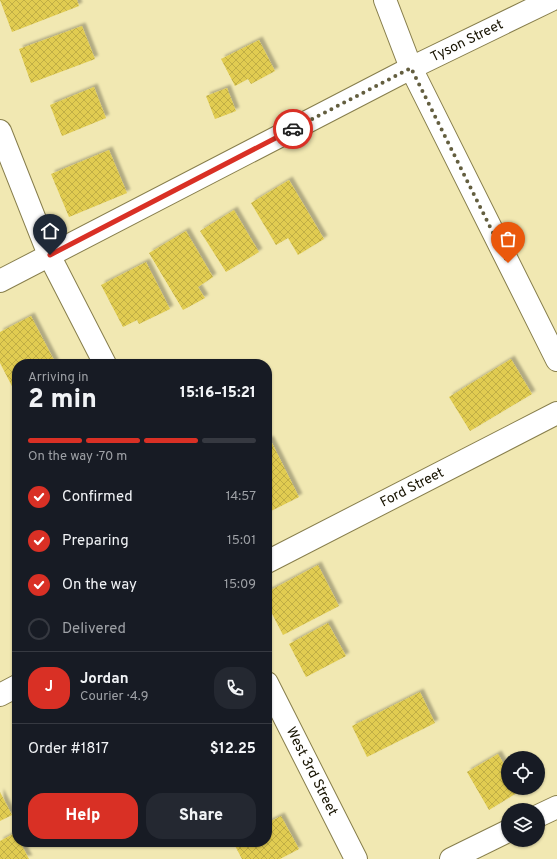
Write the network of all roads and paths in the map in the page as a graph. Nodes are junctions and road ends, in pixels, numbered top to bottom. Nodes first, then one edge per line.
1 (385, 0) edge
2 (551, 0) edge
3 (411, 68) junction
4 (0, 131) edge
5 (50, 255) junction
6 (0, 281) edge
7 (102, 359) edge
8 (557, 360) edge
9 (557, 413) edge
10 (272, 559) edge
11 (12, 689) edge
12 (272, 693) edge
13 (0, 695) edge
14 (557, 807) edge
15 (545, 813) edge
16 (501, 834) edge
17 (356, 859) edge
18 (451, 859) edge

1 - 3 street
2 - 3 street, Tyson Street
3 - 5 street, Tyson Street
3 - 8 street
4 - 5 street
5 - 6 street, Tyson Street
5 - 7 street
9 - 10 street, Ford Street
11 - 13 street
12 - 17 street, West 3rd Street
14 - 15 street
16 - 18 street

